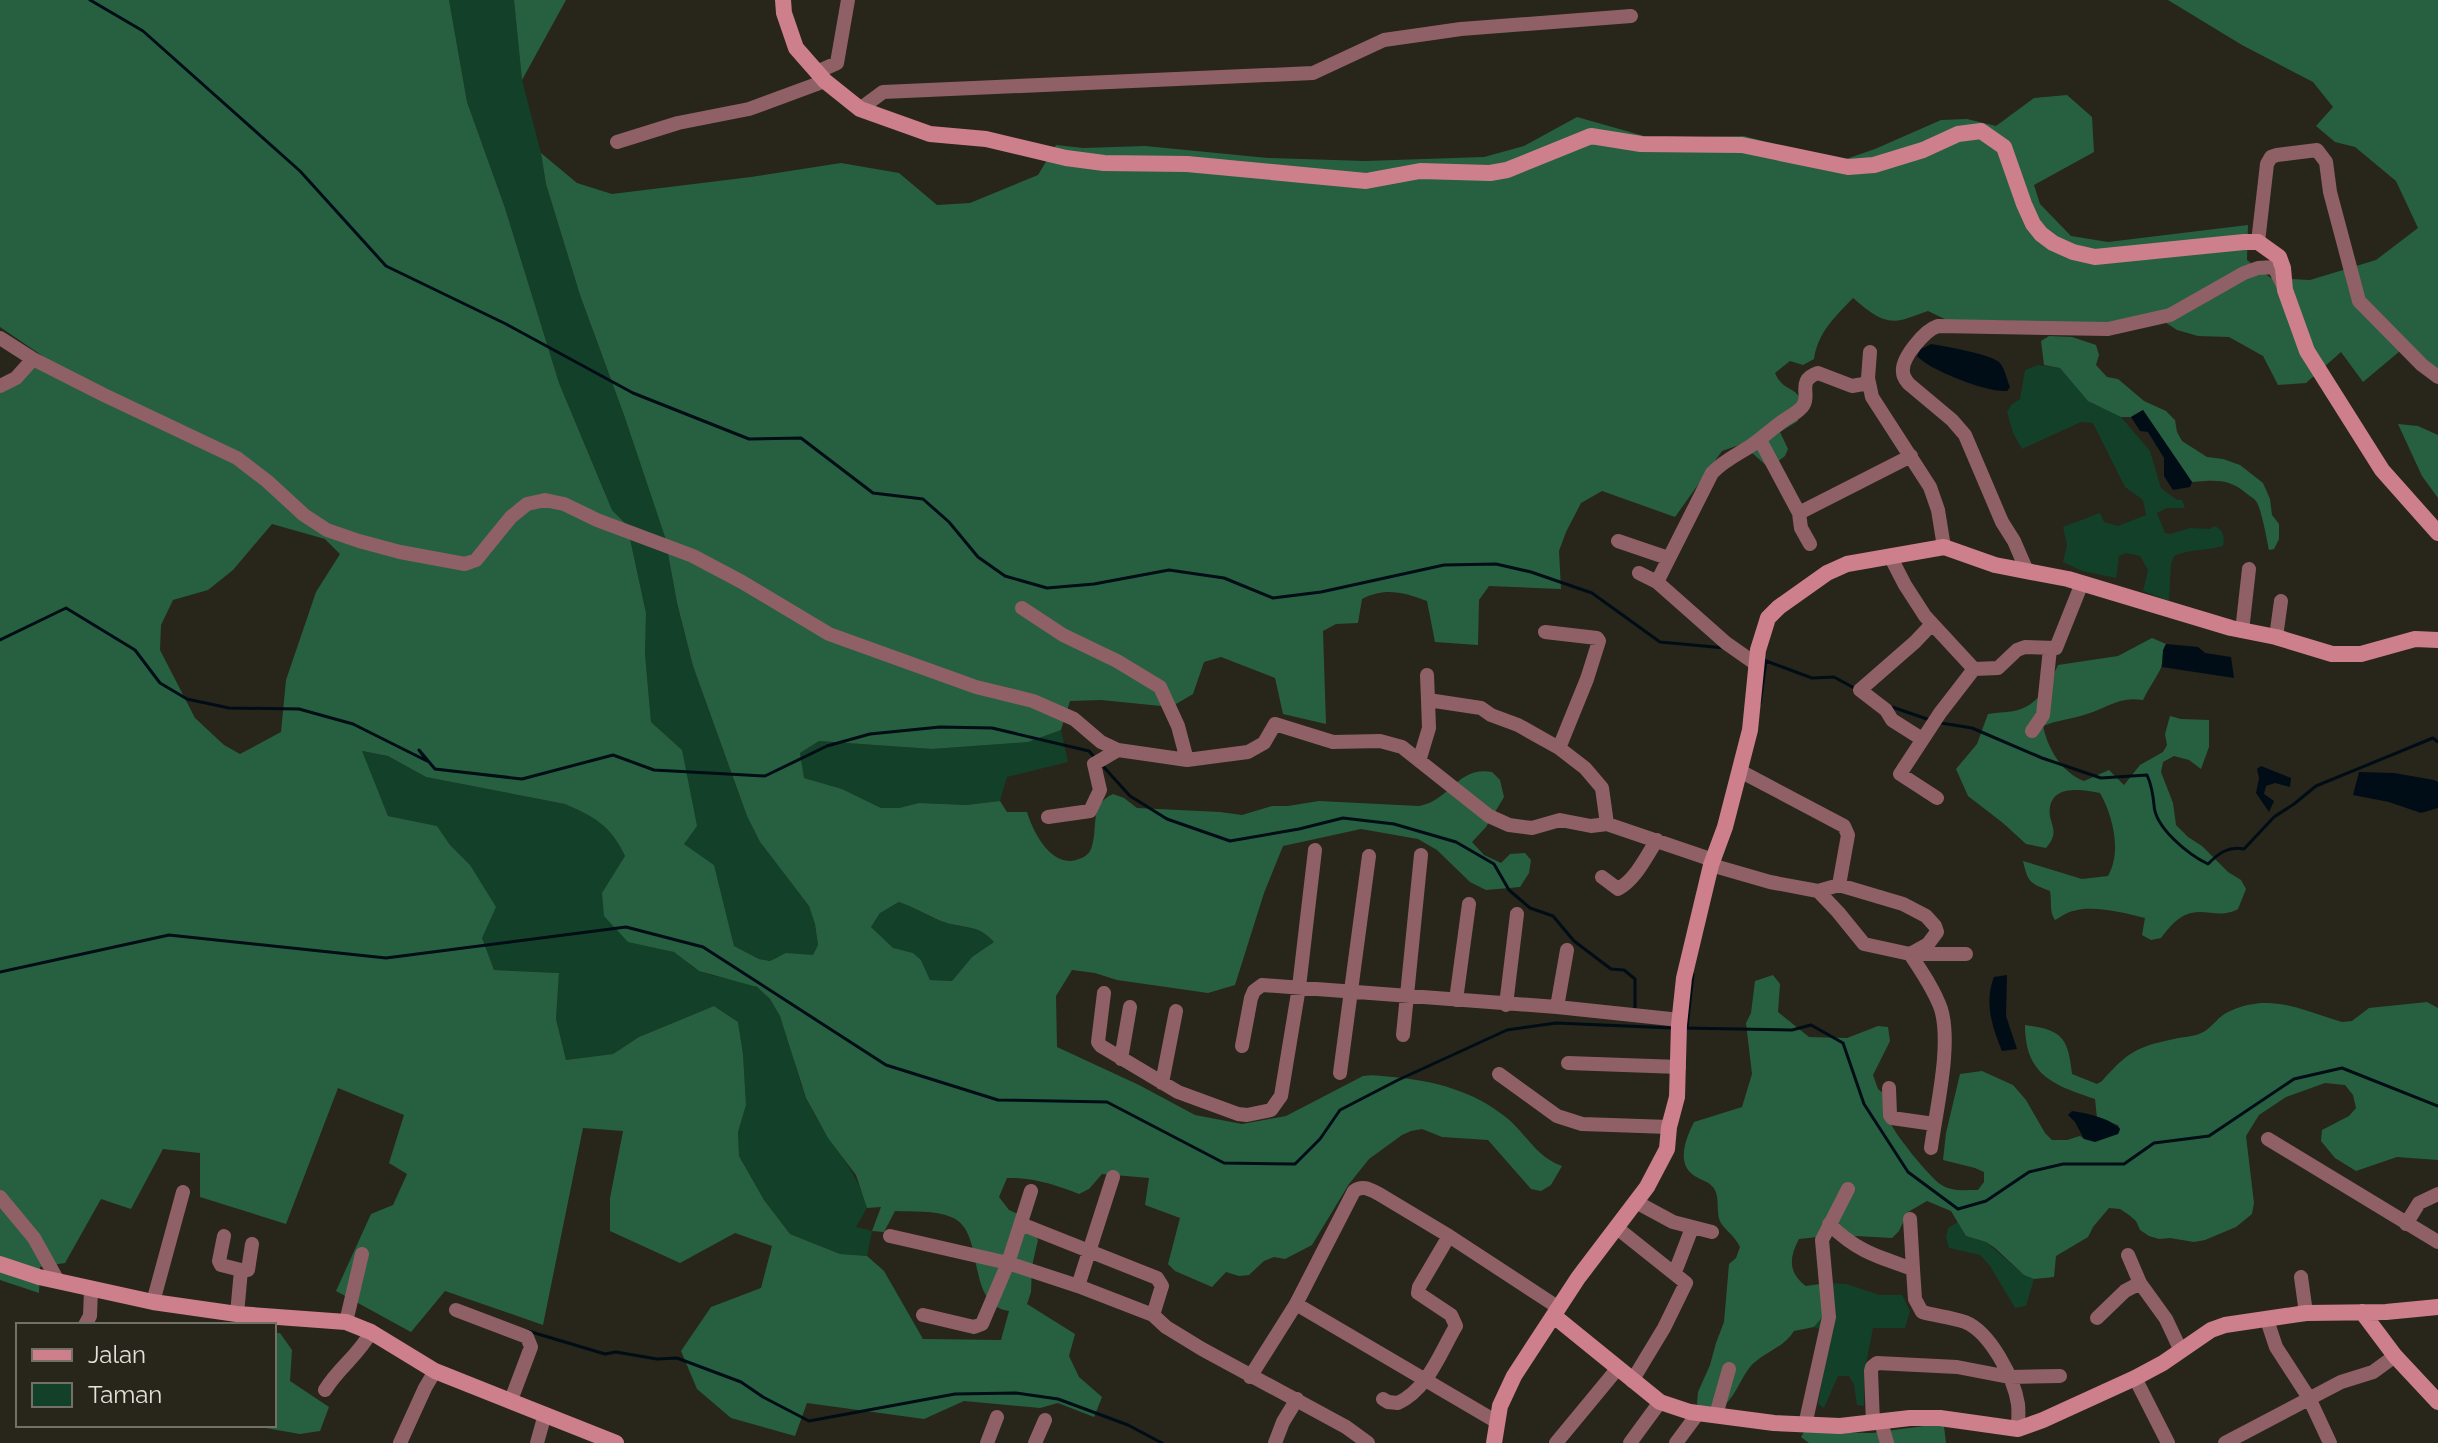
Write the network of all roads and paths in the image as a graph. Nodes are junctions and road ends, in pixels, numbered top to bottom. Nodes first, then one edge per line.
1 (783, 0) edge
2 (848, 0) edge
3 (1631, 16) dead end
4 (821, 77) junction
5 (860, 109) junction
6 (617, 142) dead end
7 (2258, 242) junction
8 (2285, 290) junction
9 (0, 338) edge
10 (1870, 352) dead end
11 (33, 359) junction
12 (2438, 377) edge
13 (1869, 383) junction
14 (0, 386) edge
15 (1760, 440) junction
16 (1911, 456) junction
17 (1799, 513) junction
18 (2438, 533) edge
19 (1618, 541) dead end
20 (1810, 544) dead end
21 (1944, 547) junction
22 (1890, 556) junction
23 (1668, 558) junction
24 (2249, 569) dead end
25 (2027, 571) junction
26 (1639, 573) dead end
27 (1657, 582) junction
28 (2082, 583) junction
29 (2281, 601) dead end
30 (1022, 608) dead end
31 (1932, 624) junction
32 (2242, 631) junction
33 (1545, 632) dead end
34 (2276, 637) junction
35 (2438, 640) edge
36 (2050, 649) junction
37 (1757, 658) junction
38 (1974, 669) junction
39 (1427, 675) dead end
40 (1428, 700) junction
41 (2032, 731) dead end
42 (1924, 736) junction
43 (1559, 748) junction
44 (1118, 750) junction
45 (1420, 758) junction
46 (1187, 760) junction
47 (1745, 774) junction
48 (1937, 798) dead end
49 (1048, 817) dead end
50 (1607, 824) junction
51 (1657, 840) junction
52 (1315, 850) dead end
53 (1421, 855) dead end
54 (1369, 856) dead end
55 (1714, 864) junction
56 (1602, 877) dead end
57 (1839, 885) junction
58 (1818, 891) junction
59 (1469, 904) dead end
60 (1517, 914) dead end
61 (1567, 950) dead end
62 (1910, 954) junction
63 (1966, 954) dead end
64 (1299, 987) junction
65 (1350, 991) junction
66 (1104, 993) dead end
67 (1407, 996) junction
68 (1456, 1000) junction
69 (1506, 1005) junction
70 (1130, 1007) dead end
71 (1557, 1007) junction
72 (1176, 1011) dead end
73 (1679, 1026) junction
74 (1403, 1035) dead end
75 (1242, 1046) dead end
76 (1121, 1059) junction
77 (1568, 1063) dead end
78 (1679, 1067) junction
79 (1340, 1073) dead end
80 (1499, 1074) dead end
81 (1162, 1083) junction
82 (1889, 1088) dead end
83 (1934, 1124) junction
84 (1669, 1127) junction
85 (2268, 1139) dead end
86 (1931, 1148) dead end
87 (1113, 1177) dead end
88 (1848, 1189) dead end
89 (1031, 1191) dead end
90 (183, 1192) dead end
91 (2438, 1194) edge
92 (0, 1197) edge
93 (1636, 1202) junction
94 (1910, 1219) dead end
95 (1021, 1224) junction
96 (1829, 1224) junction
97 (2406, 1224) junction
98 (1617, 1228) junction
99 (1692, 1228) junction
100 (1712, 1232) dead end
101 (224, 1236) dead end
102 (890, 1236) dead end
103 (1449, 1236) junction
104 (2438, 1242) edge
105 (252, 1244) dead end
106 (1090, 1249) junction
107 (362, 1254) dead end
108 (2128, 1255) dead end
109 (1008, 1263) junction
110 (0, 1264) edge
111 (1913, 1269) junction
112 (241, 1270) junction
113 (1675, 1272) junction
114 (2301, 1277) dead end
115 (58, 1281) junction
116 (2140, 1283) junction
117 (1078, 1286) junction
118 (91, 1290) junction
119 (153, 1302) junction
120 (1296, 1304) junction
121 (2438, 1307) edge
122 (456, 1310) dead end
123 (1556, 1312) junction
124 (2362, 1312) junction
125 (2306, 1313) junction
126 (237, 1314) junction
127 (923, 1315) dead end
128 (1153, 1315) junction
129 (2097, 1318) dead end
130 (2267, 1320) junction
131 (346, 1322) junction
132 (86, 1323) edge
133 (371, 1332) junction
134 (2181, 1351) junction
135 (2395, 1356) junction
136 (1618, 1368) junction
137 (1729, 1369) dead end
138 (435, 1371) junction
139 (2060, 1376) dead end
140 (1250, 1377) junction
141 (2009, 1377) junction
142 (2135, 1378) junction
143 (1425, 1380) junction
144 (1632, 1381) junction
145 (325, 1390) dead end
146 (2309, 1398) junction
147 (1297, 1399) junction
148 (1383, 1399) dead end
149 (511, 1400) junction
150 (1660, 1402) junction
151 (2438, 1402) edge
152 (1699, 1412) junction
153 (545, 1414) junction
154 (1716, 1415) junction
155 (997, 1417) dead end
156 (1045, 1420) dead end
157 (1497, 1422) junction
158 (1877, 1422) junction
159 (1805, 1425) junction
160 (2018, 1429) junction
161 (400, 1443) edge
162 (537, 1443) edge
163 (616, 1443) edge
164 (987, 1443) edge
165 (1035, 1443) edge
166 (1275, 1443) edge
167 (1368, 1443) edge
168 (1494, 1443) edge
169 (1556, 1443) edge
170 (1630, 1443) edge
171 (1676, 1443) edge
172 (1887, 1443) edge
173 (2168, 1443) edge
174 (2225, 1443) edge
175 (2330, 1443) edge

1 - 4 street
2 - 4 street
3 - 5 street
4 - 5 street
4 - 6 street
5 - 7 street
7 - 8 street
7 - 12 street
8 - 18 street
8 - 25 street
9 - 11 street
10 - 13 street
11 - 14 street
11 - 44 street
13 - 15 street
13 - 16 street
15 - 17 street
15 - 23 street
16 - 17 street
16 - 21 street
17 - 20 street
19 - 23 street
21 - 22 street
21 - 25 street
22 - 31 street
22 - 37 street
23 - 27 street
24 - 32 street
25 - 28 street
26 - 27 street
27 - 37 street
28 - 32 street
28 - 36 street
29 - 34 street
30 - 46 street
31 - 38 street
31 - 42 street
32 - 34 street
33 - 43 street
34 - 35 street
36 - 38 street
36 - 41 street
37 - 47 street
38 - 42 street
39 - 40 street
40 - 43 street
40 - 45 street
42 - 48 street
43 - 50 street
44 - 46 street
44 - 49 street
45 - 46 street
45 - 50 street
47 - 55 street
47 - 57 street
50 - 51 street
51 - 55 street
51 - 56 street
52 - 64 street
53 - 67 street
54 - 65 street
55 - 58 street
55 - 73 street
57 - 58 street
57 - 62 street
58 - 62 street
59 - 68 street
60 - 69 street
61 - 71 street
62 - 63 street
62 - 83 street
64 - 65 street
64 - 75 street
64 - 81 street
65 - 67 street
65 - 79 street
66 - 76 street
67 - 68 street
67 - 74 street
68 - 69 street
69 - 71 street
70 - 76 street
71 - 73 street
72 - 81 street
73 - 78 street
76 - 81 street
77 - 78 street
78 - 84 street
80 - 84 street
82 - 83 street
83 - 86 street
84 - 93 street
85 - 97 street
87 - 106 street
88 - 96 street
89 - 95 street
90 - 119 street
91 - 97 street
92 - 115 street
93 - 98 street
93 - 99 street
94 - 111 street
95 - 106 street
95 - 109 street
96 - 111 street
96 - 159 street
97 - 104 street
98 - 113 street
98 - 123 street
99 - 100 street
99 - 113 street
101 - 112 street
102 - 109 street
103 - 120 street
103 - 123 street
103 - 143 street
105 - 112 street
106 - 117 street
106 - 128 street
107 - 131 street
108 - 116 street
109 - 117 street
109 - 127 street
110 - 115 street
111 - 141 street
112 - 126 street
113 - 144 street
114 - 125 street
115 - 118 street
116 - 129 street
116 - 134 street
117 - 128 street
118 - 119 street
118 - 132 street
119 - 126 street
120 - 140 street
120 - 143 street
121 - 124 street
122 - 149 street
123 - 136 street
123 - 157 street
124 - 125 street
124 - 135 street
125 - 130 street
126 - 131 street
128 - 140 street
130 - 134 street
130 - 146 street
131 - 133 street
133 - 138 street
133 - 145 street
134 - 142 street
135 - 146 street
135 - 151 street
136 - 144 street
136 - 169 street
137 - 154 street
138 - 149 street
138 - 161 street
139 - 141 street
140 - 147 street
141 - 158 street
141 - 160 street
142 - 160 street
142 - 173 street
143 - 148 street
143 - 157 street
144 - 150 street
146 - 174 street
146 - 175 street
147 - 166 street
147 - 167 street
149 - 153 street
150 - 152 street
150 - 170 street
152 - 154 street
152 - 171 street
153 - 162 street
153 - 163 street
154 - 159 street
155 - 164 street
156 - 165 street
157 - 168 street
158 - 159 street
158 - 160 street
158 - 172 street

